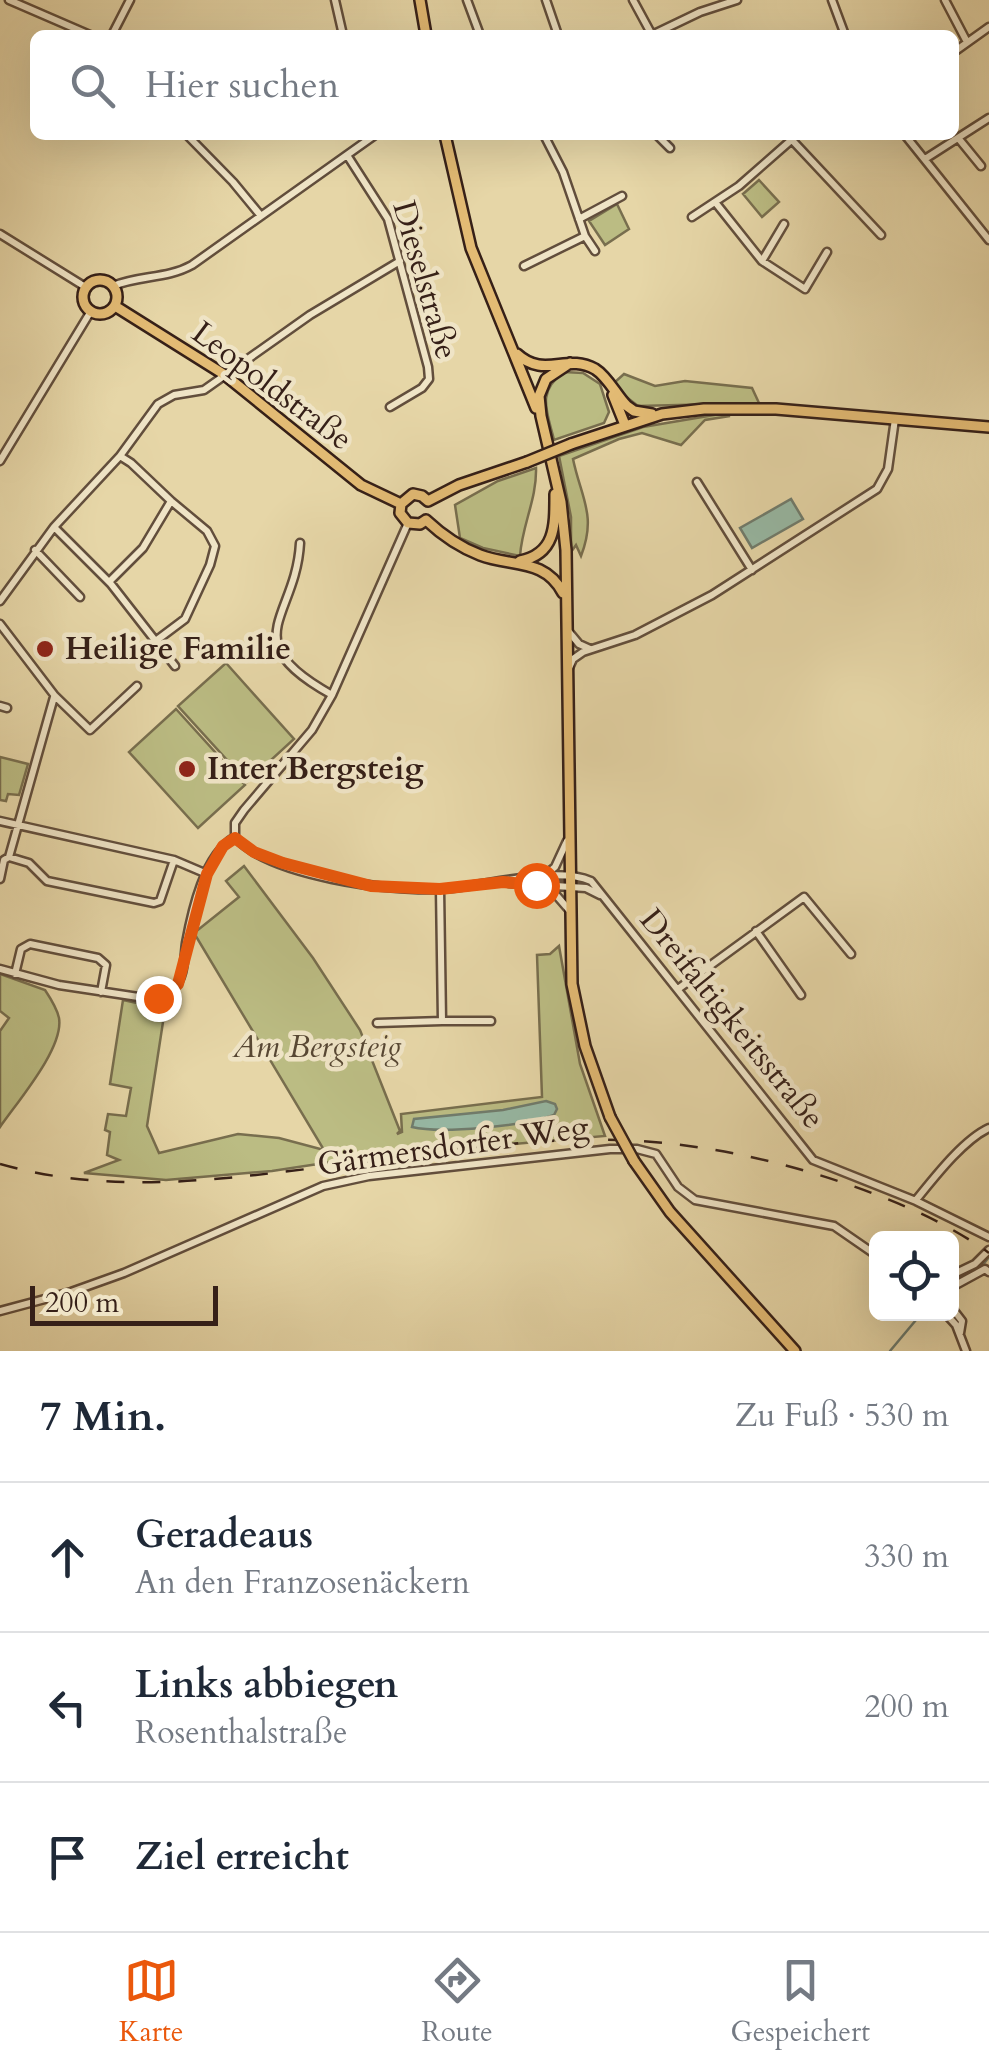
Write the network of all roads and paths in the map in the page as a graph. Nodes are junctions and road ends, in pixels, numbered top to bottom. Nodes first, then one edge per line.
1 (9, 0) edge
2 (130, 0) edge
3 (335, 0) edge
4 (420, 0) edge
5 (467, 0) edge
6 (546, 0) edge
7 (633, 0) edge
8 (737, 0) edge
9 (832, 0) edge
10 (945, 0) edge
11 (989, 27) edge
12 (78, 30) edge
13 (115, 30) edge
14 (342, 30) edge
15 (425, 30) edge
16 (478, 30) edge
17 (556, 30) edge
18 (649, 30) edge
19 (662, 30) edge
20 (843, 30) edge
21 (967, 42) junction
22 (959, 48) edge
23 (989, 118) edge
24 (959, 139) joint
25 (192, 140) edge
26 (368, 140) edge
27 (446, 140) edge
28 (547, 140) edge
29 (662, 140) edge
30 (792, 140) edge
31 (798, 140) edge
32 (909, 140) edge
33 (957, 140) edge
34 (670, 148) dead end
35 (348, 155) junction
36 (925, 159) junction
37 (981, 166) dead end
38 (622, 196) dead end
39 (715, 202) junction
40 (261, 216) junction
41 (692, 217) dead end
42 (579, 219) junction
43 (784, 224) dead end
44 (0, 234) edge
45 (881, 235) dead end
46 (585, 236) junction
47 (988, 236) edge
48 (595, 251) dead end
49 (827, 252) dead end
50 (400, 261) junction
51 (762, 261) junction
52 (524, 266) dead end
53 (113, 286) junction
54 (87, 288) junction
55 (115, 306) junction
56 (91, 311) junction
57 (506, 336) junction
58 (515, 352) junction
59 (570, 364) junction
60 (225, 375) junction
61 (612, 389) junction
62 (390, 407) dead end
63 (662, 414) junction
64 (895, 419) junction
65 (625, 425) junction
66 (989, 427) edge
67 (545, 434) junction
68 (120, 456) junction
69 (0, 461) edge
70 (697, 482) dead end
71 (555, 494) junction
72 (428, 501) junction
73 (171, 502) junction
74 (400, 504) junction
75 (426, 520) junction
76 (408, 523) junction
77 (54, 527) junction
78 (300, 543) dead end
79 (36, 550) junction
80 (512, 562) junction
81 (752, 570) junction
82 (109, 582) junction
83 (563, 593) junction
84 (80, 597) dead end
85 (0, 601) edge
86 (566, 623) junction
87 (0, 624) edge
88 (165, 634) junction
89 (157, 640) junction
90 (172, 642) dead end
91 (591, 650) junction
92 (174, 666) dead end
93 (567, 680) junction
94 (137, 686) dead end
95 (332, 695) junction
96 (54, 696) junction
97 (0, 821) edge
98 (18, 825) junction
99 (569, 836) junction
100 (235, 838) junction
101 (10, 857) junction
102 (174, 860) junction
103 (207, 874) junction
104 (0, 878) edge
105 (543, 878) junction
106 (503, 882) junction
107 (570, 882) junction
108 (536, 885) junction
109 (440, 889) junction
110 (570, 911) junction
111 (756, 931) junction
112 (851, 954) dead end
113 (0, 969) edge
114 (15, 974) junction
115 (678, 989) junction
116 (100, 992) junction
117 (802, 995) dead end
118 (442, 1021) junction
119 (490, 1021) dead end
120 (377, 1023) dead end
121 (989, 1128) edge
122 (916, 1201) junction
123 (989, 1237) edge
124 (869, 1250) edge
125 (989, 1250) edge
126 (959, 1272) edge
127 (989, 1272) edge
128 (959, 1283) edge
129 (0, 1312) edge
130 (959, 1317) edge
131 (951, 1321) edge
132 (960, 1334) junction
133 (795, 1351) edge
134 (966, 1351) edge

1 - 12 street
2 - 13 street
3 - 14 street
4 - 15 main road
5 - 16 street
6 - 17 street
7 - 18 street
8 - 19 street
9 - 20 street
10 - 21 street
11 - 21 street
21 - 22 street
23 - 24 street
24 - 37 street
25 - 40 street
26 - 35 street
27 - 57 main road
28 - 42 street
29 - 34 street
30 - 39 street
31 - 45 street
32 - 36 street
33 - 36 street
35 - 40 street
35 - 50 street, Dieselstraße
36 - 47 street
38 - 42 street
39 - 41 street
39 - 51 street
40 - 53 street
42 - 46 street
43 - 51 street
44 - 54 street
46 - 48 street
46 - 52 street
49 - 51 street
50 - 60 street
50 - 62 street, Dieselstraße
53 - 54 main road
53 - 55 main road
54 - 56 main road
55 - 56 main road
55 - 60 main road, Leopoldstraße
56 - 69 street
57 - 58 main road
57 - 71 main road
58 - 59 main road
58 - 67 main road
59 - 61 main road
59 - 67 main road
60 - 68 street
60 - 74 main road, Leopoldstraße
61 - 63 main road
61 - 65 main road
63 - 64 main road
63 - 65 main road
64 - 66 main road
64 - 81 street
65 - 72 main road, bridge
67 - 86 main road
68 - 73 street
68 - 77 street
70 - 81 street
71 - 80 main road
71 - 83 main road
72 - 74 main road
72 - 75 main road
73 - 82 street
73 - 88 street
74 - 76 main road
75 - 76 main road
75 - 80 main road
76 - 95 street
77 - 79 street
77 - 82 street
78 - 95 street
79 - 84 street
79 - 85 street
80 - 83 main road
81 - 91 street
82 - 89 street
83 - 86 main road
86 - 91 street
86 - 93 main road
87 - 96 street
88 - 89 street
88 - 90 street
89 - 92 street
91 - 93 street
93 - 99 main road
94 - 96 street
95 - 100 street
96 - 98 street
97 - 98 street
98 - 101 street
98 - 102 street
99 - 105 street
99 - 107 main road
100 - 103 street
100 - 109 street
101 - 102 street
101 - 104 street
102 - 103 street
103 - 116 street
105 - 106 street
105 - 107 street
106 - 108 street
106 - 109 street
107 - 108 street
107 - 110 main road
107 - 115 street, Dreifaltigkeitsstraße
108 - 110 street
109 - 118 street
110 - 133 main road, bridge
111 - 112 street
111 - 115 street
111 - 117 street
113 - 114 street
114 - 116 street
114 - 116 street
115 - 122 street, Dreifaltigkeitsstraße
118 - 119 street
118 - 120 street
121 - 122 street
122 - 123 street, Dreifaltigkeitsstraße
124 - 129 street, Gärmersdorfer Weg
125 - 126 street
127 - 128 street
130 - 132 street
131 - 132 street
132 - 134 street

